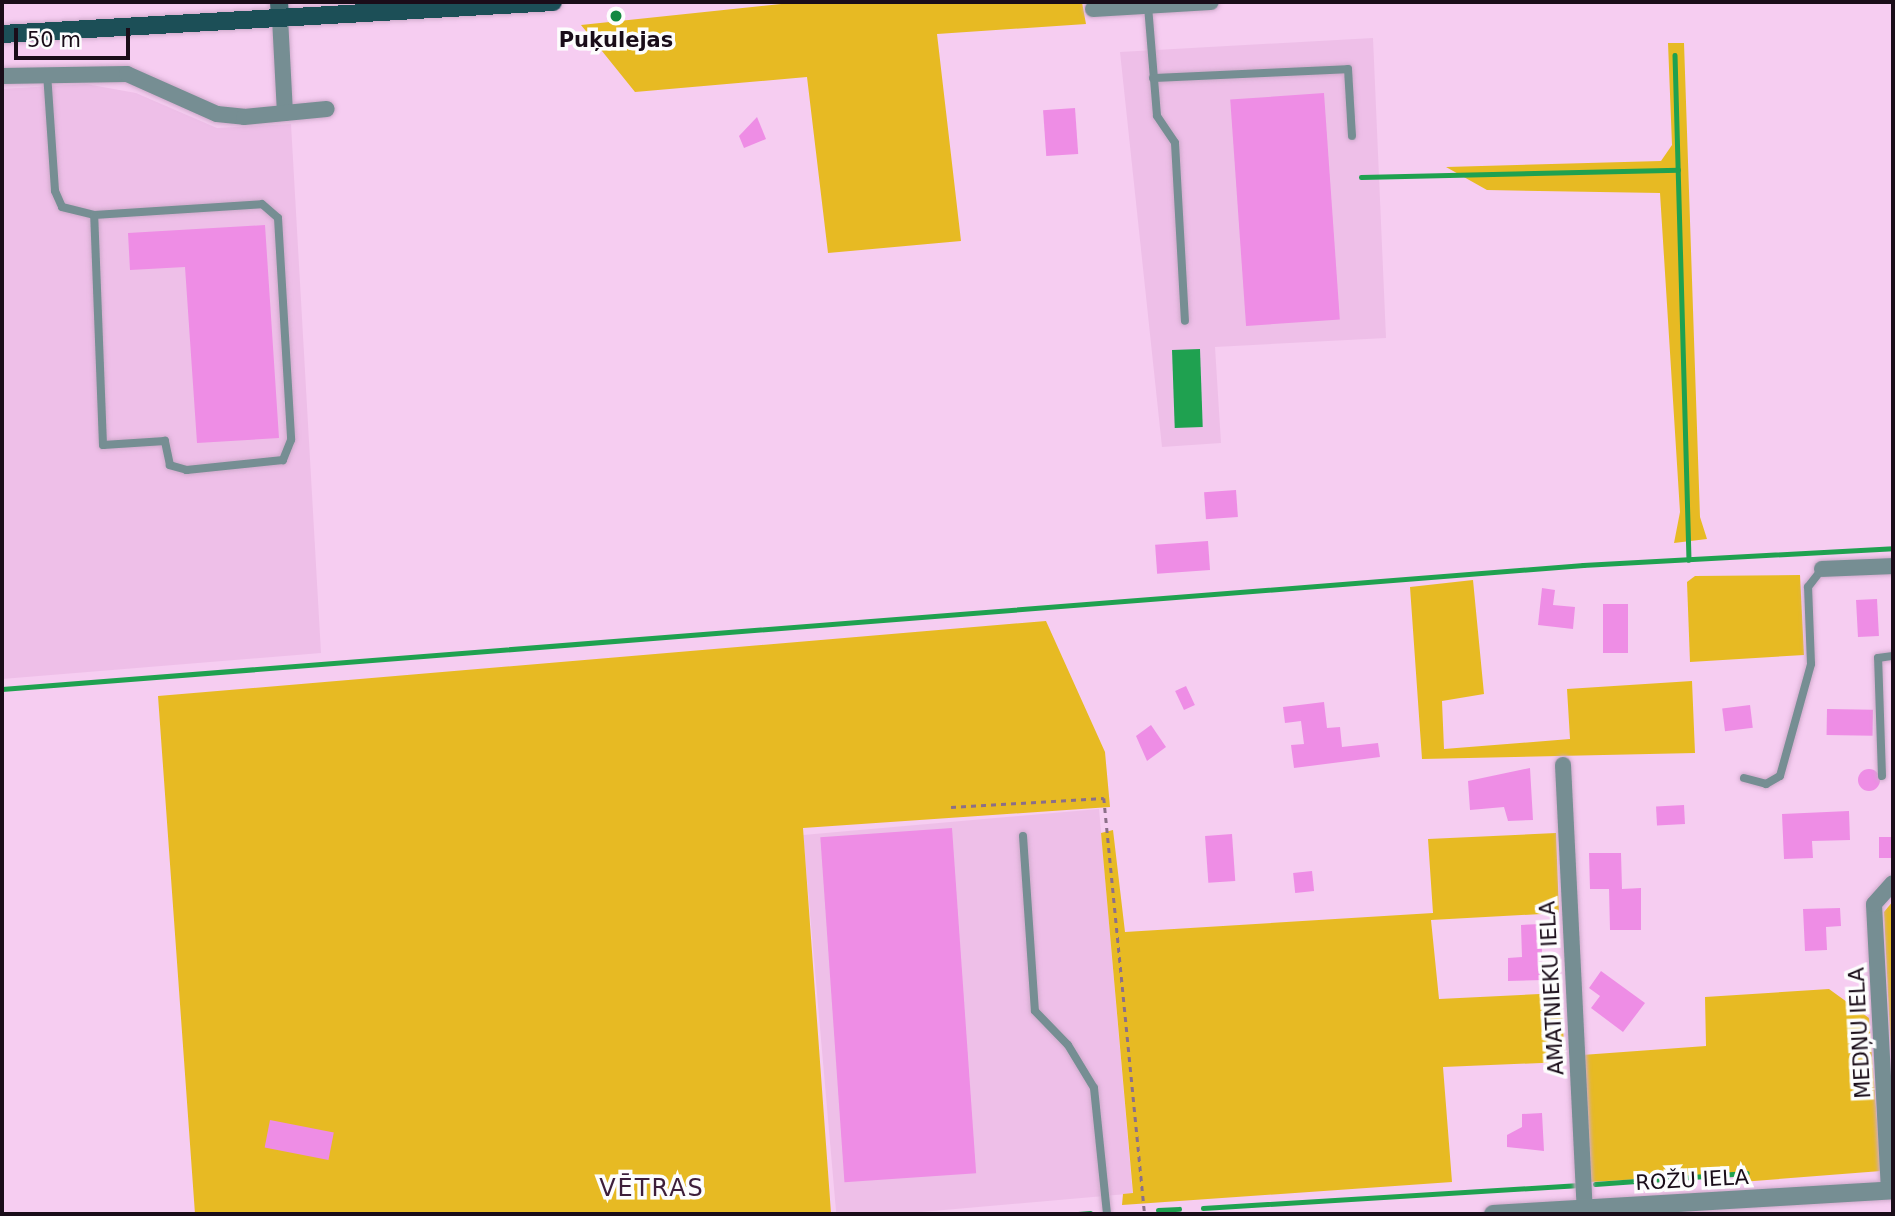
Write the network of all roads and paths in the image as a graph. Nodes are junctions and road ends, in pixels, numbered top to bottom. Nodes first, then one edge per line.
1 (553, 2) edge
2 (1211, 2) edge
3 (1148, 6) junction
4 (1093, 9) dead end
5 (280, 10) edge
6 (2, 34) edge
7 (47, 73) junction
8 (2, 76) edge
9 (1153, 78) junction
10 (327, 109) dead end
11 (285, 113) junction
12 (1352, 136) dead end
13 (94, 215) junction
14 (1185, 321) dead end
15 (1893, 566) edge
16 (1822, 569) joint
17 (1893, 656) edge
18 (1563, 765) dead end
19 (1882, 776) dead end
20 (1744, 778) dead end
21 (951, 807) dead end
22 (1023, 836) dead end
23 (1893, 883) edge
24 (1891, 1191) edge
25 (1585, 1209) junction
26 (1107, 1214) edge
27 (1145, 1214) edge
28 (1493, 1214) edge

1 - 5 main road
2 - 3 street
3 - 4 street
3 - 9 lane
5 - 6 main road
5 - 11 street
7 - 8 street
7 - 11 street
7 - 13 lane
9 - 12 lane
9 - 14 lane
10 - 11 street
13 - 13 lane
15 - 16 street
16 - 20 lane
17 - 19 lane
18 - 25 street, AMATNIEKU IELA
21 - 27 path
22 - 26 lane
23 - 24 street, MEDŅU IELA
24 - 25 street, ROŽU IELA
25 - 28 street, ROŽU IELA

